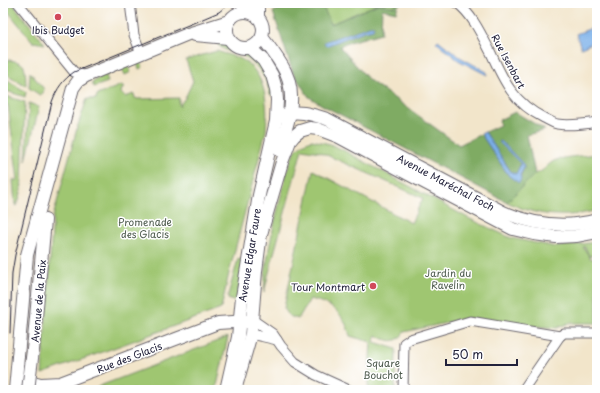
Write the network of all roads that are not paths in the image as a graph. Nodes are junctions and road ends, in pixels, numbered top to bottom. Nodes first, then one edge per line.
1 (18, 3) edge
2 (130, 3) edge
3 (258, 3) edge
4 (458, 4) edge
5 (243, 8) edge
6 (258, 17) junction
7 (230, 21) junction
8 (188, 34) junction
9 (262, 37) junction
10 (228, 38) junction
11 (250, 48) junction
12 (141, 53) junction
13 (86, 76) junction
14 (294, 109) junction
15 (276, 121) junction
16 (597, 122) edge
17 (37, 218) junction
18 (597, 220) edge
19 (597, 232) edge
20 (261, 234) junction
21 (253, 320) junction
22 (240, 321) junction
23 (597, 333) edge
24 (251, 334) junction
25 (560, 336) junction
26 (277, 340) junction
27 (16, 384) edge
28 (56, 387) edge
29 (28, 390) edge
30 (226, 390) edge
31 (235, 390) edge
32 (349, 390) edge
33 (403, 390) edge
34 (523, 390) edge

1 - 13 street
2 - 12 street
3 - 6 main road
4 - 16 street, Rue Isenbart
5 - 6 main road
5 - 7 main road
6 - 9 main road
7 - 8 main road
7 - 10 main road
8 - 10 main road
8 - 12 main road
9 - 11 main road
9 - 14 main road
10 - 11 main road
11 - 15 main road
12 - 13 main road
13 - 17 main road, Avenue de la Paix
14 - 15 main road
14 - 18 main road, Avenue Maréchal Foch
14 - 20 main road, Avenue Edgar Faure
15 - 22 main road, Avenue Edgar Faure
17 - 27 main road, Avenue de la Paix
17 - 29 main road, Avenue de la Paix, bridge
19 - 20 main road, Avenue Edgar Faure
20 - 21 main road, Avenue Edgar Faure
21 - 22 main road, Rue des Glacis
21 - 24 main road, Avenue Edgar Faure
21 - 26 street
22 - 24 main road
22 - 28 main road, Rue des Glacis
22 - 30 main road, Avenue Edgar Faure
23 - 25 street
24 - 26 street
24 - 31 main road, Avenue Edgar Faure
25 - 33 street
25 - 34 street
26 - 32 street
27 - 28 main road, Rue des Glacis

